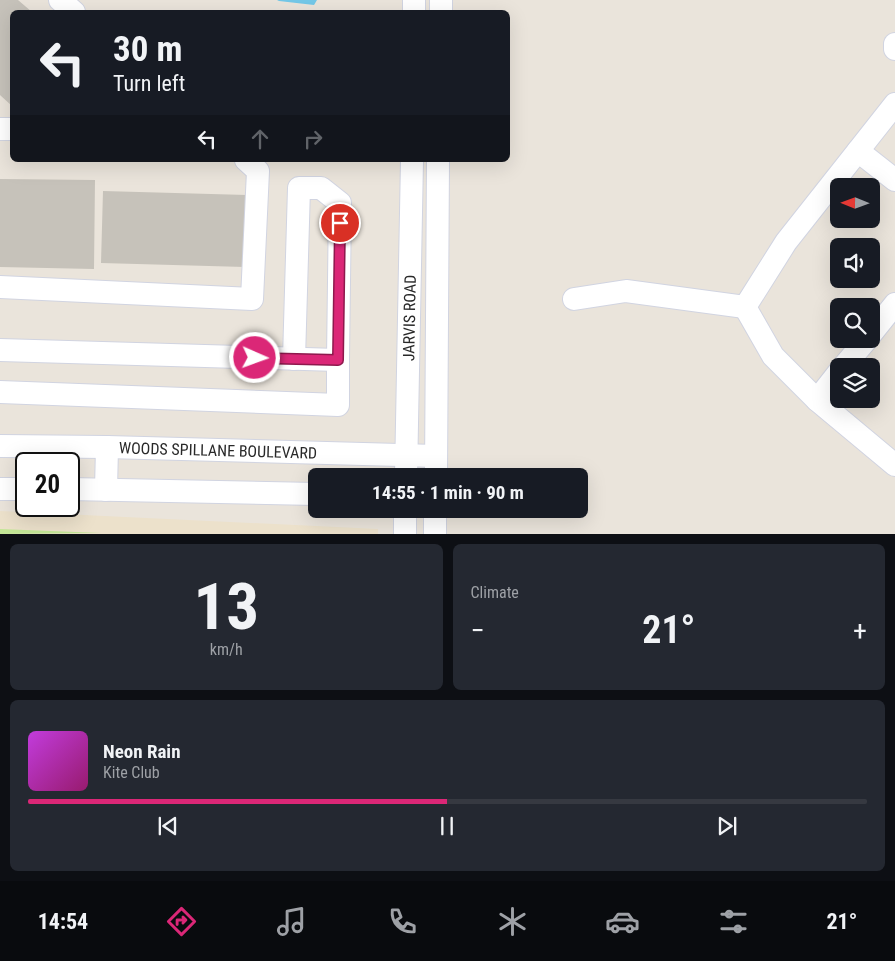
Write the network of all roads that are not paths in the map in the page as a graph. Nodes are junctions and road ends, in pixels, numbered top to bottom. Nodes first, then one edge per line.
1 (60, 0) edge
2 (72, 10) edge
3 (895, 44) edge
4 (895, 49) edge
5 (895, 104) edge
6 (858, 151) junction
7 (248, 162) edge
8 (412, 162) edge
9 (438, 162) edge
10 (895, 180) edge
11 (0, 287) edge
12 (574, 299) dead end
13 (895, 304) edge
14 (745, 307) junction
15 (880, 323) edge
16 (859, 348) edge
17 (0, 350) edge
18 (851, 358) edge
19 (294, 359) junction
20 (338, 360) junction
21 (830, 383) edge
22 (0, 392) edge
23 (817, 400) junction
24 (0, 446) edge
25 (107, 447) junction
26 (895, 465) edge
27 (406, 466) edge
28 (436, 466) edge
29 (0, 488) edge
30 (15, 489) edge
31 (80, 489) edge
32 (106, 490) junction
33 (308, 494) edge
34 (405, 518) edge
35 (435, 518) edge
36 (405, 534) edge
37 (435, 534) edge

1 - 2 street
3 - 4 street
5 - 6 street
6 - 10 street
6 - 14 street
7 - 11 street
8 - 27 street, JARVIS ROAD
9 - 28 street, JARVIS ROAD
12 - 14 street
13 - 15 street
14 - 23 street
16 - 18 street
17 - 19 street
19 - 20 street
19 - 20 street
20 - 22 street
21 - 23 street
23 - 26 street
24 - 25 street, WOODS SPILLANE BOULEVARD
25 - 27 street, WOODS SPILLANE BOULEVARD
25 - 32 street
27 - 28 street, WOODS SPILLANE BOULEVARD
29 - 30 street
31 - 32 street
32 - 33 street
34 - 36 street
35 - 37 street

